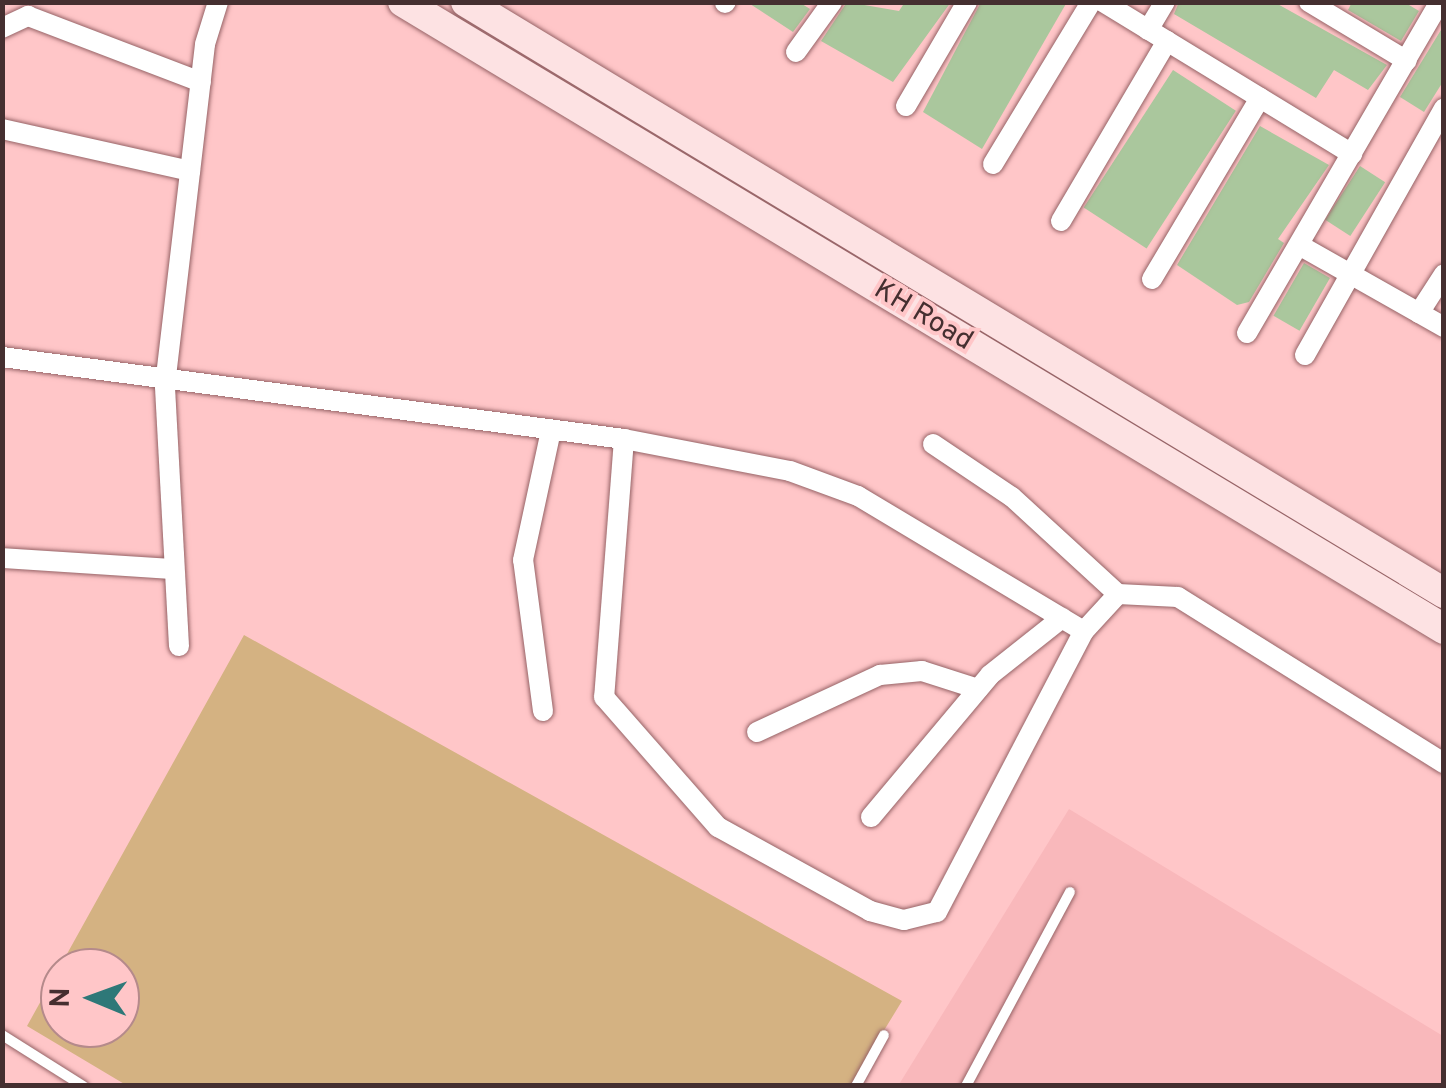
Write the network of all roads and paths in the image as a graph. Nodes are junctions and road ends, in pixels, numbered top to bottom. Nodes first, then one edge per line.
1 (218, 2) edge
2 (403, 2) edge
3 (466, 2) edge
4 (832, 2) edge
5 (967, 2) edge
6 (1090, 2) edge
7 (1103, 2) edge
8 (1164, 2) edge
9 (1309, 2) edge
10 (1440, 2) edge
11 (31, 9) edge
12 (2, 28) edge
13 (1148, 30) junction
14 (1166, 42) junction
15 (796, 52) dead end
16 (1406, 61) junction
17 (200, 82) junction
18 (1260, 98) junction
19 (906, 106) dead end
20 (1444, 108) edge
21 (2, 128) edge
22 (1352, 154) junction
23 (994, 164) dead end
24 (190, 171) junction
25 (1061, 220) dead end
26 (1299, 245) junction
27 (1350, 274) junction
28 (1444, 274) edge
29 (1152, 279) dead end
30 (1419, 313) junction
31 (1444, 327) edge
32 (1248, 333) dead end
33 (1305, 355) dead end
34 (2, 357) edge
35 (165, 385) junction
36 (551, 430) junction
37 (624, 439) junction
38 (932, 444) dead end
39 (2, 558) edge
40 (170, 569) junction
41 (1444, 593) edge
42 (1118, 594) junction
43 (1062, 618) junction
44 (1444, 629) edge
45 (1084, 631) junction
46 (179, 646) dead end
47 (978, 688) junction
48 (543, 710) dead end
49 (756, 732) dead end
50 (1444, 762) edge
51 (871, 817) dead end
52 (1070, 892) dead end
53 (2, 1035) edge
54 (884, 1036) dead end
55 (83, 1086) edge
56 (856, 1086) edge
57 (966, 1086) edge

1 - 17 street
2 - 44 main road, KH Road
3 - 41 main road, KH Road
4 - 15 street
5 - 19 street
6 - 23 street
7 - 13 street
8 - 13 street
9 - 16 street
10 - 16 street
11 - 12 street
11 - 17 street
13 - 14 street
14 - 18 street
14 - 25 street
16 - 22 street
17 - 24 street
18 - 22 street
18 - 29 street
20 - 27 street
21 - 24 street
22 - 26 street
24 - 35 street
26 - 27 street
26 - 32 street
27 - 30 street
27 - 33 street
28 - 30 street
30 - 31 street
34 - 35 street
35 - 36 street
35 - 40 street
36 - 37 street
36 - 48 street
37 - 43 street
37 - 45 street
38 - 42 street
39 - 40 street
40 - 46 street
42 - 45 street
42 - 50 street
43 - 45 street
43 - 47 street
47 - 49 street
47 - 51 street
52 - 57 lane
53 - 55 lane
54 - 56 lane

